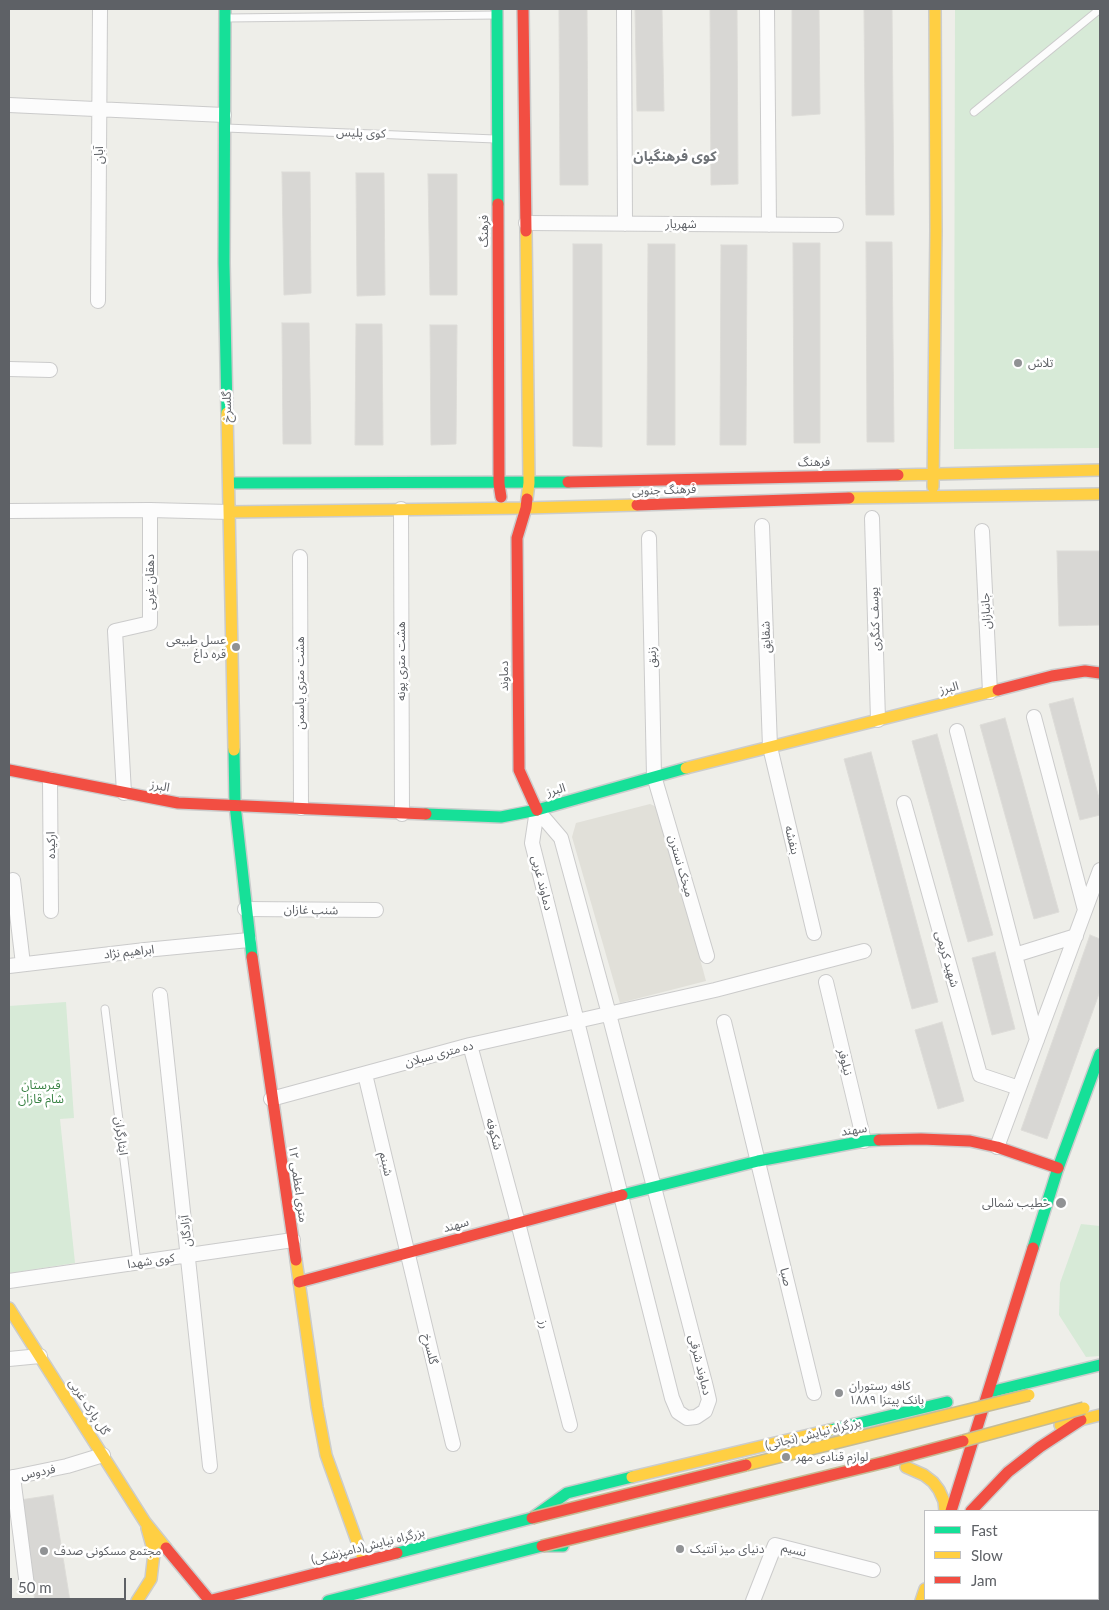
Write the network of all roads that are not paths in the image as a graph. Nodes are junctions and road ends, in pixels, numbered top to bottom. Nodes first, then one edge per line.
1 (100, 9) edge
2 (524, 9) edge
3 (624, 9) edge
4 (768, 9) edge
5 (935, 9) edge
6 (1100, 9) edge
7 (497, 12) edge
8 (225, 14) edge
9 (9, 105) edge
10 (99, 109) junction
11 (974, 112) dead end
12 (224, 122) junction
13 (512, 139) junction
14 (526, 223) junction
15 (625, 224) junction
16 (769, 225) junction
17 (836, 225) dead end
18 (98, 302) dead end
19 (9, 369) edge
20 (50, 370) dead end
21 (1100, 470) edge
22 (933, 473) junction
23 (229, 483) junction
24 (499, 484) junction
25 (529, 484) junction
26 (1100, 494) edge
27 (933, 496) junction
28 (502, 507) junction
29 (526, 508) junction
30 (400, 509) junction
31 (150, 510) junction
32 (9, 511) edge
33 (229, 512) junction
34 (872, 518) dead end
35 (762, 526) dead end
36 (982, 531) dead end
37 (517, 538) junction
38 (649, 538) dead end
39 (300, 558) dead end
40 (1100, 673) edge
41 (990, 692) junction
42 (1034, 717) dead end
43 (878, 720) junction
44 (957, 731) dead end
45 (770, 747) junction
46 (9, 770) edge
47 (654, 776) junction
48 (50, 779) junction
49 (124, 793) junction
50 (904, 803) dead end
51 (235, 805) junction
52 (301, 808) junction
53 (537, 810) junction
54 (402, 814) junction
55 (1100, 870) edge
56 (13, 880) dead end
57 (245, 909) junction
58 (376, 910) dead end
59 (1085, 910) junction
60 (51, 911) dead end
61 (814, 933) dead end
62 (1076, 936) junction
63 (249, 940) junction
64 (864, 951) dead end
65 (1015, 955) junction
66 (707, 956) dead end
67 (16, 965) edge
68 (826, 982) dead end
69 (160, 995) dead end
70 (105, 1010) dead end
71 (609, 1014) junction
72 (578, 1020) junction
73 (724, 1022) dead end
74 (1037, 1040) junction
75 (470, 1045) junction
76 (1100, 1054) edge
77 (365, 1074) junction
78 (1019, 1088) junction
79 (272, 1098) junction
80 (864, 1141) junction
81 (997, 1147) junction
82 (758, 1161) junction
83 (1058, 1168) junction
84 (653, 1186) junction
85 (621, 1194) junction
86 (518, 1223) junction
87 (293, 1240) junction
88 (407, 1254) junction
89 (189, 1255) junction
90 (137, 1263) junction
91 (9, 1281) edge
92 (299, 1282) junction
93 (9, 1308) edge
94 (40, 1356) junction
95 (9, 1359) edge
96 (1100, 1365) edge
97 (1038, 1392) dead end
98 (814, 1393) dead end
99 (984, 1393) junction
100 (960, 1399) dead end
101 (1100, 1404) edge
102 (1100, 1415) edge
103 (1080, 1420) junction
104 (570, 1426) dead end
105 (846, 1426) junction
106 (1013, 1438) junction
107 (874, 1443) dead end
108 (453, 1444) dead end
109 (971, 1449) junction
110 (1014, 1452) dead end
111 (103, 1455) junction
112 (877, 1456) dead end
113 (210, 1466) dead end
114 (906, 1467) junction
115 (1008, 1472) junction
116 (11, 1477) edge
117 (865, 1477) junction
118 (945, 1510) edge
119 (951, 1510) edge
120 (972, 1510) edge
121 (532, 1518) junction
122 (146, 1522) junction
123 (542, 1546) junction
124 (364, 1561) junction
125 (873, 1570) dead end
126 (27, 1586) dead end
127 (137, 1601) edge
128 (209, 1601) edge
129 (328, 1601) edge
130 (753, 1601) edge

1 - 10 street, آبان
2 - 13 main road, فرهنگ
3 - 15 street
4 - 16 street
5 - 22 main road
6 - 11 lane
7 - 8 lane
7 - 13 main road, فرهنگ
8 - 12 main road, گلسرخ
9 - 10 street
10 - 12 street
10 - 18 street, آبان
12 - 13 lane, کوی پلیس
12 - 23 main road, گلسرخ
13 - 14 main road, فرهنگ
13 - 24 main road, فرهنگ
14 - 15 street, شهریار
14 - 25 main road, فرهنگ
15 - 16 street, شهریار
16 - 17 street, شهریار
19 - 20 street
21 - 22 main road, فرهنگ
22 - 25 main road, فرهنگ
22 - 27 main road
23 - 24 main road, فرهنگ
23 - 33 main road, گلسرخ
24 - 25 main road, فرهنگ
24 - 28 main road, فرهنگ
25 - 29 main road, فرهنگ
26 - 27 main road, فرهنگ جنوبی
27 - 29 main road, فرهنگ جنوبی
28 - 29 main road, فرهنگ جنوبی
28 - 30 main road, فرهنگ جنوبی
28 - 37 main road, فرهنگ
29 - 37 main road, فرهنگ
30 - 33 main road, فرهنگ جنوبی
30 - 54 street, هشت متری پونه
31 - 32 street
31 - 33 street
31 - 49 street, دهقان غربی
33 - 51 main road, گلسرخ
34 - 43 street, یوسف کنگری
35 - 45 street, شقایق
36 - 41 street, جانبازان
37 - 53 main road, دماوند
38 - 47 street, زنبق
39 - 52 street, هشت متری یاسمن
40 - 41 main road, البرز
41 - 43 main road, البرز
42 - 59 street
43 - 45 main road, البرز
44 - 65 street
45 - 47 main road, البرز
45 - 61 street, بنفشه
46 - 48 main road, البرز
47 - 53 main road, البرز
47 - 66 street, میخک نسترن
48 - 49 main road, البرز
48 - 60 street, ارکیده
49 - 51 main road, البرز
50 - 78 street, شهید کریمی
51 - 52 main road, البرز
51 - 57 main road, ۱۲ متری اعظمی
52 - 54 main road, البرز
53 - 54 main road, البرز
53 - 71 street
53 - 72 street, دماوند غربی
55 - 59 street
56 - 67 street
57 - 58 street, شنب غازان
57 - 63 main road, ۱۲ متری اعظمی
59 - 62 street
62 - 65 street
62 - 74 street
63 - 67 street, ابراهیم نژاد
63 - 79 main road, ۱۲ متری اعظمی
64 - 71 street, ده متری سبلان
65 - 74 street
68 - 80 street, نیلوفر
69 - 89 street, آزادگان
70 - 90 lane, ایثارگران
71 - 72 street, ده متری سبلان
71 - 84 street
72 - 75 street, ده متری سبلان
72 - 85 street, دماوند غربی
73 - 82 street
74 - 78 street
75 - 77 street, ده متری سبلان
75 - 86 street, شکوفه
76 - 83 main road
77 - 79 street, ده متری سبلان
77 - 88 street, شبنم
78 - 81 street
79 - 87 main road, ۱۲ متری اعظمی
80 - 81 main road, سهند
80 - 82 main road, سهند
81 - 83 main road, سهند
82 - 84 main road, سهند
82 - 98 street, صبا
83 - 99 main road
84 - 85 main road, سهند
84 - 85 street, دماوند شرقی
85 - 86 main road, سهند
86 - 88 main road, سهند
86 - 104 street, رز
87 - 89 street, کوی شهدا
87 - 92 main road, ۱۲ متری اعظمی
88 - 92 main road, سهند
88 - 108 street, گلسرخ
89 - 90 street, کوی شهدا
89 - 113 street, آزادگان
90 - 91 street, کوی شهدا
92 - 124 main road, ۱۲ متری اعظمی
93 - 94 main road, گل پارک غربی
94 - 95 street
94 - 111 main road, گل پارک غربی
96 - 99 main road
97 - 121 main road, بزرگراه نیایش (نجاتی), bridge
99 - 106 main road
99 - 109 main road
100 - 105 main road
101 - 123 main road, bridge
102 - 103 main road
103 - 106 main road
103 - 115 main road
105 - 107 main road
105 - 121 main road
106 - 109 main road
109 - 114 main road
109 - 119 main road
110 - 115 main road
111 - 116 street, فردوس
111 - 122 main road, گل پارک غربی
112 - 117 main road
114 - 117 main road
114 - 118 main road
115 - 120 main road
116 - 126 street
117 - 123 main road
121 - 124 main road, بزرگراه نیایش(دامپزشکی)
122 - 127 main road
122 - 128 main road
123 - 129 main road
124 - 128 main road, بزرگراه نیایش(دامپزشکی)
125 - 130 street, نسیم

